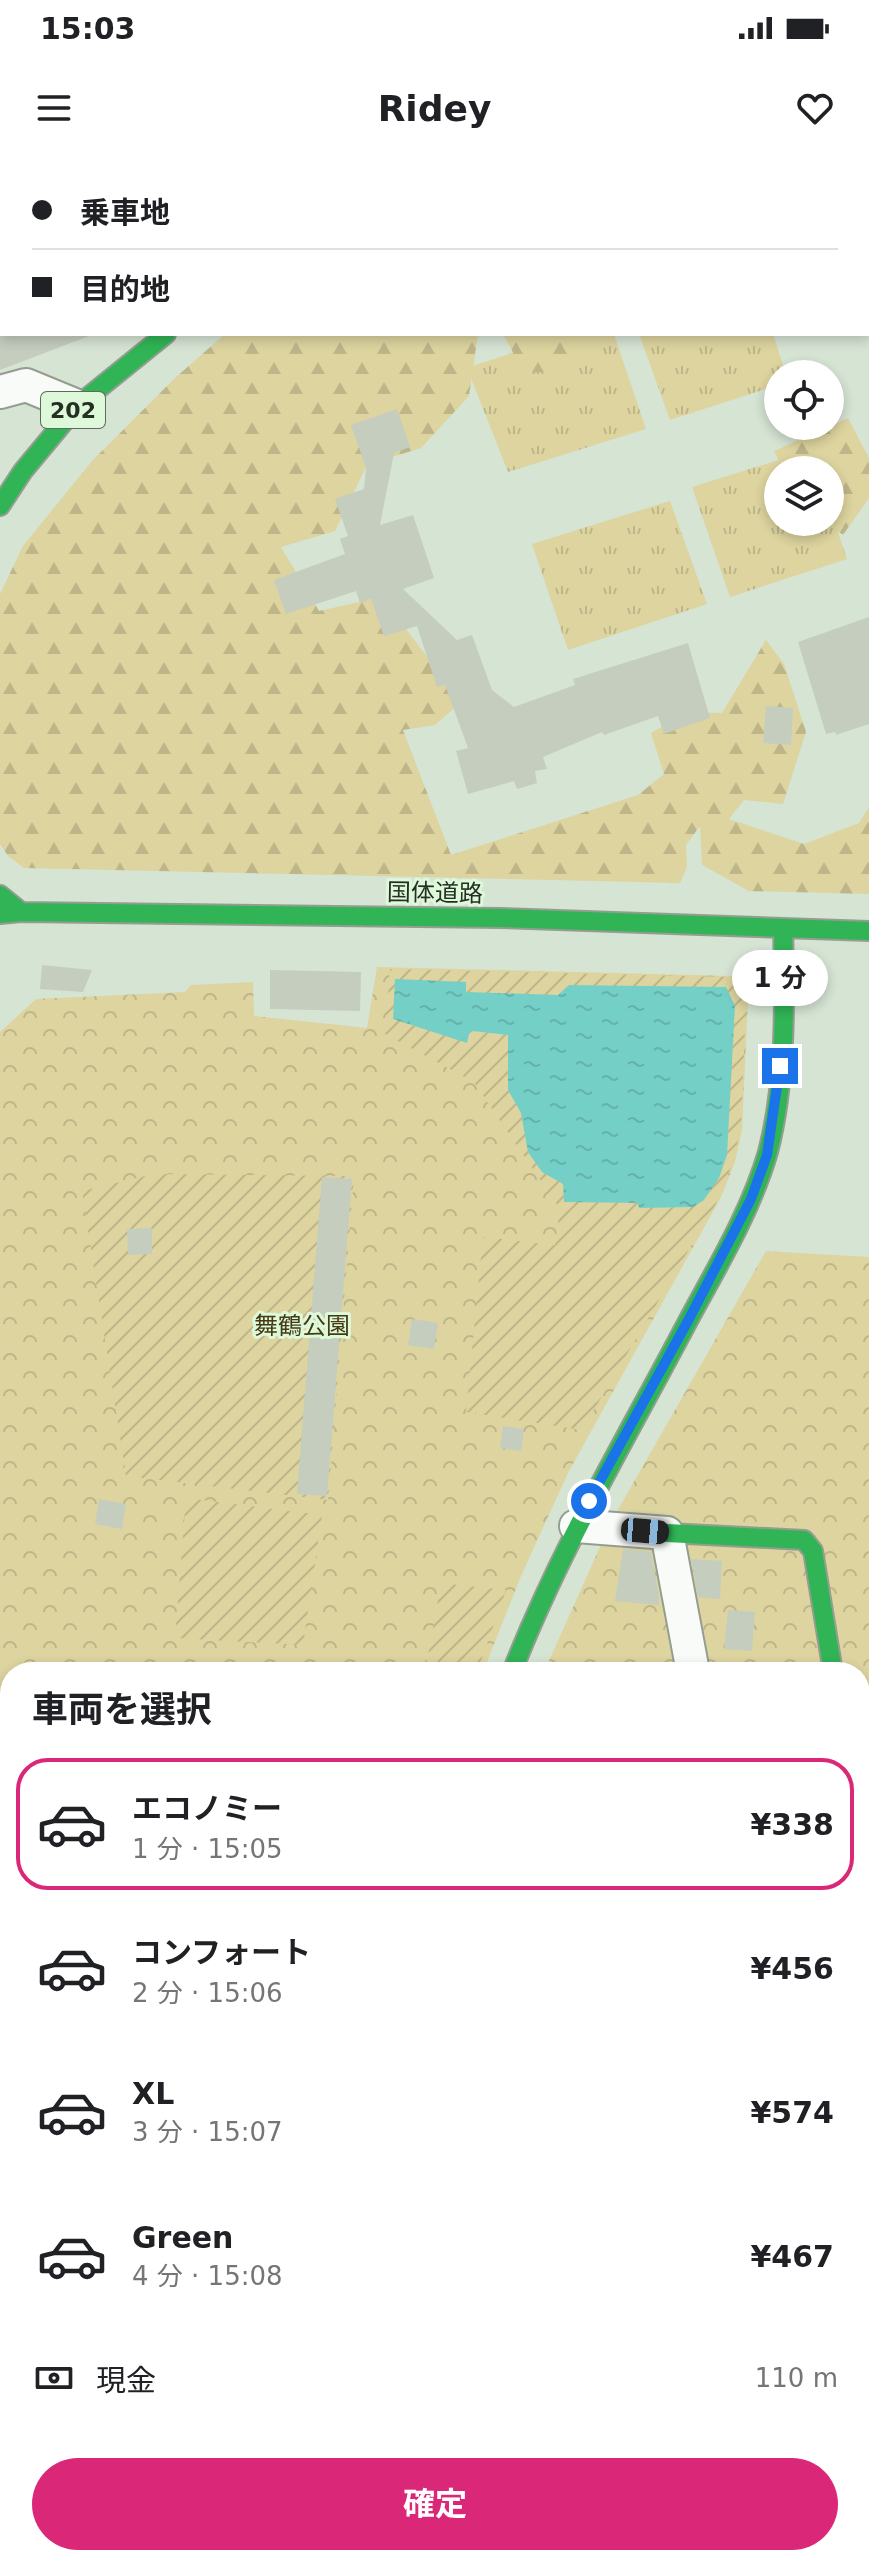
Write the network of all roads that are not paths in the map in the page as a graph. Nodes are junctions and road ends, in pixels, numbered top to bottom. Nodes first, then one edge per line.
1 (164, 336) edge
2 (0, 392) edge
3 (77, 406) junction
4 (0, 506) edge
5 (0, 895) edge
6 (21, 912) junction
7 (0, 914) edge
8 (783, 929) junction
9 (869, 931) edge
10 (576, 1526) junction
11 (667, 1533) junction
12 (516, 1662) edge
13 (691, 1662) edge
14 (831, 1662) edge

1 - 3 main road, 202
2 - 3 street
3 - 4 main road, 202
5 - 6 main road
6 - 7 main road, 国体道路
6 - 8 main road, 国体道路
8 - 9 main road, 国体道路
8 - 10 main road
10 - 11 street
10 - 12 main road
11 - 13 street
11 - 14 main road

